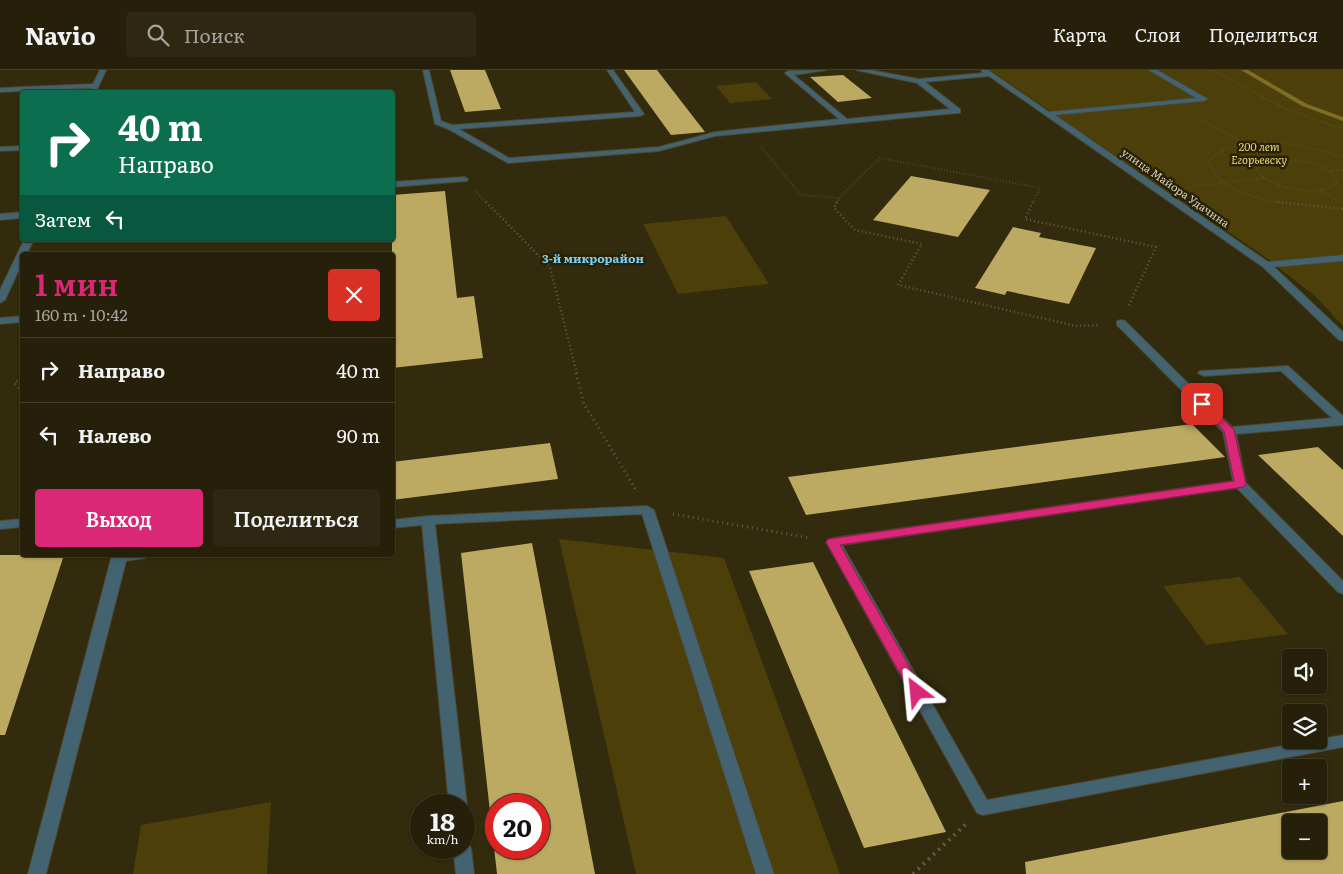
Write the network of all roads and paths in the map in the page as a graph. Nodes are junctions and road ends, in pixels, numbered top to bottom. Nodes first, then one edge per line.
1 (103, 70) edge
2 (426, 70) edge
3 (610, 70) edge
4 (823, 70) edge
5 (858, 70) edge
6 (1152, 70) edge
7 (1213, 70) edge
8 (987, 72) edge
9 (919, 81) junction
10 (95, 89) edge
11 (0, 90) edge
12 (20, 90) edge
13 (74, 90) edge
14 (1172, 102) junction
15 (1046, 114) junction
16 (845, 121) junction
17 (451, 127) junction
18 (1343, 128) edge
19 (747, 130) junction
20 (1244, 145) junction
21 (20, 148) edge
22 (0, 149) edge
23 (1343, 157) edge
24 (1271, 160) junction
25 (1343, 170) edge
26 (1330, 171) junction
27 (1264, 178) junction
28 (464, 179) joint
29 (1225, 183) junction
30 (395, 185) edge
31 (1160, 190) junction
32 (1320, 190) junction
33 (839, 198) junction
34 (1343, 203) edge
35 (1343, 208) edge
36 (20, 215) edge
37 (0, 217) edge
38 (20, 257) edge
39 (1343, 258) edge
40 (1266, 265) junction
41 (3, 290) edge
42 (0, 300) edge
43 (20, 318) edge
44 (0, 321) edge
45 (1121, 323) junction
46 (1343, 338) edge
47 (1204, 373) dead end
48 (20, 380) edge
49 (20, 389) edge
50 (1342, 421) edge
51 (1229, 430) junction
52 (1240, 484) junction
53 (647, 510) junction
54 (428, 520) junction
55 (20, 523) edge
56 (395, 524) edge
57 (0, 526) edge
58 (833, 542) junction
59 (120, 557) edge
60 (1343, 589) edge
61 (1341, 744) edge
62 (457, 794) edge
63 (983, 808) junction
64 (463, 859) edge
65 (36, 874) edge
66 (465, 874) edge
67 (765, 874) edge
68 (912, 874) edge

1 - 10 street
2 - 17 street
3 - 17 street
4 - 16 street
5 - 9 street
6 - 14 street
7 - 18 path
8 - 9 street
8 - 15 street, улица Майора Удачина
9 - 16 street
10 - 13 street
11 - 12 street
14 - 15 street
14 - 20 path
15 - 31 street, улица Майора Удачина
16 - 19 street
17 - 19 street
19 - 33 path
20 - 23 path
20 - 24 path
20 - 29 path
21 - 22 street
24 - 26 path
24 - 27 path
25 - 26 path
26 - 32 path
27 - 29 path
27 - 32 path
28 - 30 street
28 - 53 path
29 - 31 path
29 - 35 path
31 - 40 street, улица Майора Удачина
32 - 34 path
33 - 45 path
33 - 45 path
36 - 37 street
38 - 41 street
39 - 40 street
40 - 46 street, улица Майора Удачина
41 - 42 street
43 - 44 street
45 - 51 street
47 - 50 street
48 - 49 path
50 - 51 street
51 - 52 street
52 - 58 street
52 - 60 street
53 - 54 street
53 - 58 path
53 - 67 street
54 - 56 street
54 - 62 street
55 - 57 street
58 - 63 street
59 - 65 street
61 - 63 street
63 - 68 path
64 - 66 street

